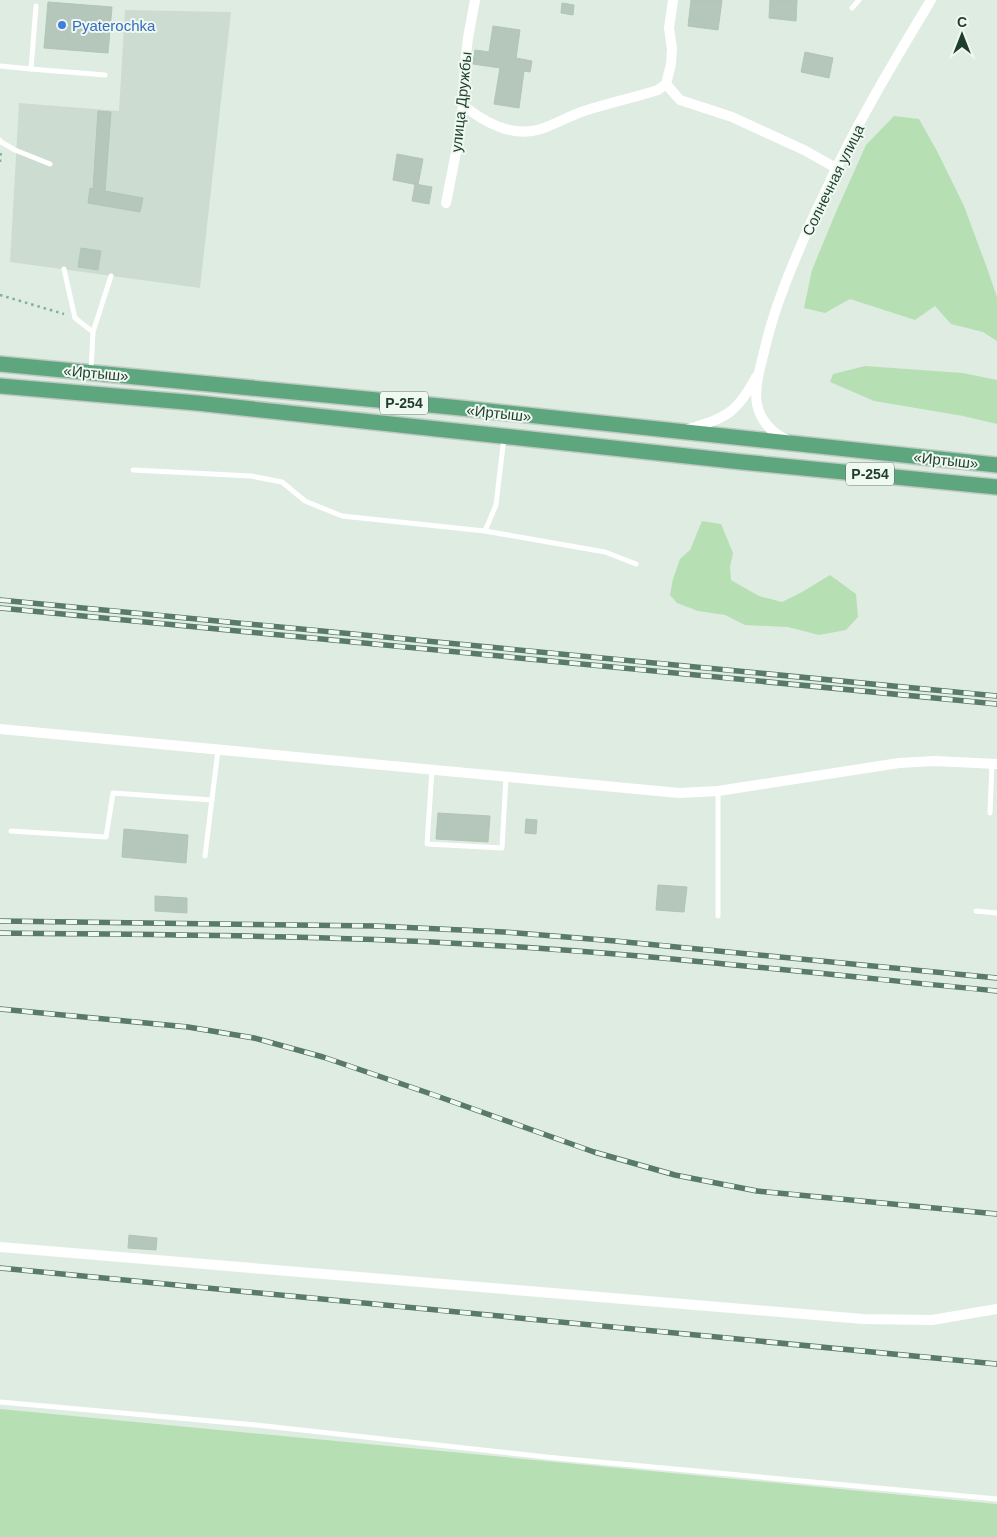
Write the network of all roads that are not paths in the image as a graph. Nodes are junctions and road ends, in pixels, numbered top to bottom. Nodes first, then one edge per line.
1 (476, 0) edge
2 (673, 0) edge
3 (859, 0) edge
4 (932, 0) edge
5 (36, 6) dead end
6 (852, 8) dead end
7 (0, 66) edge
8 (31, 69) junction
9 (105, 75) dead end
10 (666, 84) junction
11 (464, 105) junction
12 (0, 140) edge
13 (50, 164) dead end
14 (836, 168) junction
15 (446, 204) dead end
16 (64, 270) dead end
17 (111, 276) dead end
18 (93, 332) junction
19 (0, 364) edge
20 (91, 372) junction
21 (759, 372) junction
22 (0, 386) edge
23 (679, 432) junction
24 (504, 437) junction
25 (808, 446) junction
26 (997, 465) edge
27 (133, 470) dead end
28 (997, 487) edge
29 (485, 530) junction
30 (636, 564) dead end
31 (0, 729) edge
32 (218, 749) junction
33 (994, 764) edge
34 (432, 770) junction
35 (506, 776) junction
36 (718, 791) junction
37 (212, 800) junction
38 (990, 813) dead end
39 (11, 831) dead end
40 (205, 856) dead end
41 (976, 911) dead end
42 (997, 913) edge
43 (718, 916) dead end
44 (0, 1247) edge
45 (997, 1309) edge
46 (0, 1402) edge
47 (997, 1499) edge

1 - 11 street, улица Дружбы
2 - 10 street
3 - 6 lane
4 - 14 street, Солнечная улица
5 - 8 lane
7 - 8 lane
8 - 9 lane
10 - 11 street
10 - 14 street
11 - 15 street, улица Дружбы
12 - 13 lane
14 - 21 street, Солнечная улица
16 - 18 lane
17 - 18 lane
18 - 20 lane
19 - 20 main road, «Иртыш» / Р-254
20 - 23 main road, «Иртыш» / Р-254
21 - 23 street
21 - 25 street
22 - 24 main road, «Иртыш» / Р-254
23 - 25 main road, «Иртыш» / Р-254
24 - 28 main road, «Иртыш» / Р-254
24 - 29 lane
25 - 26 main road, «Иртыш» / Р-254
27 - 29 lane
29 - 30 lane
31 - 32 street
32 - 34 street
32 - 37 lane
33 - 36 street
33 - 38 lane
34 - 35 street
34 - 35 lane
35 - 36 street
36 - 43 lane
37 - 39 lane
37 - 40 lane
41 - 42 lane
44 - 45 street
46 - 47 lane

